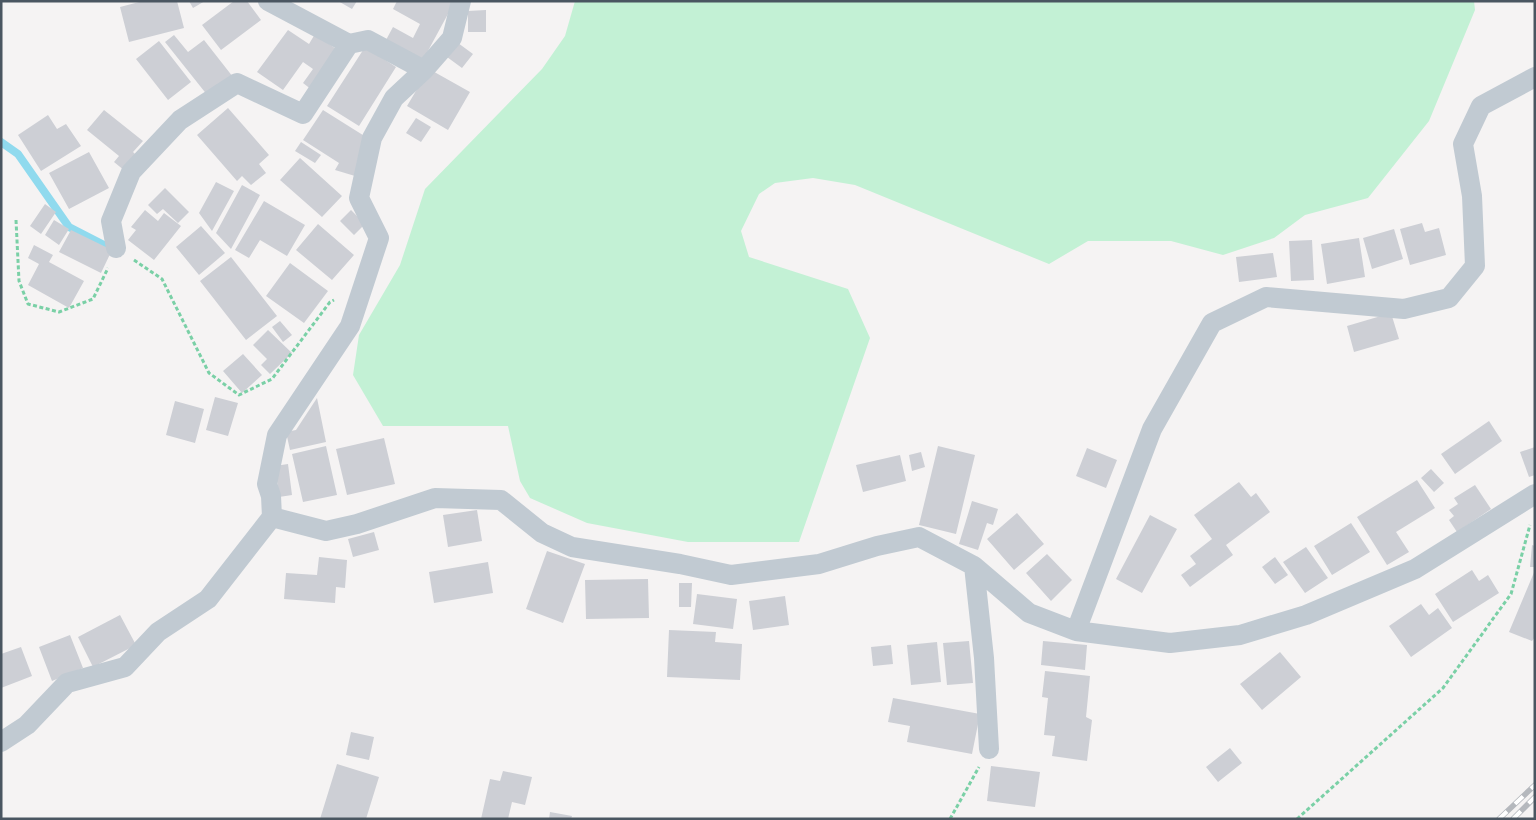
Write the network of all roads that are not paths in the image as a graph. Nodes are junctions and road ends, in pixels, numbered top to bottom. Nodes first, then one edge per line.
1 (268, 1) edge
2 (460, 1) edge
3 (349, 44) junction
4 (424, 70) junction
5 (1535, 77) edge
6 (116, 248) road end
7 (1535, 494) edge
8 (272, 517) junction
9 (974, 566) junction
10 (1076, 631) junction
11 (1, 742) edge
12 (989, 749) road end

1 - 3 street
2 - 4 street
3 - 4 street
3 - 6 street
4 - 8 street
5 - 10 street
7 - 10 street
8 - 9 street
8 - 11 street
9 - 10 street
9 - 12 street

